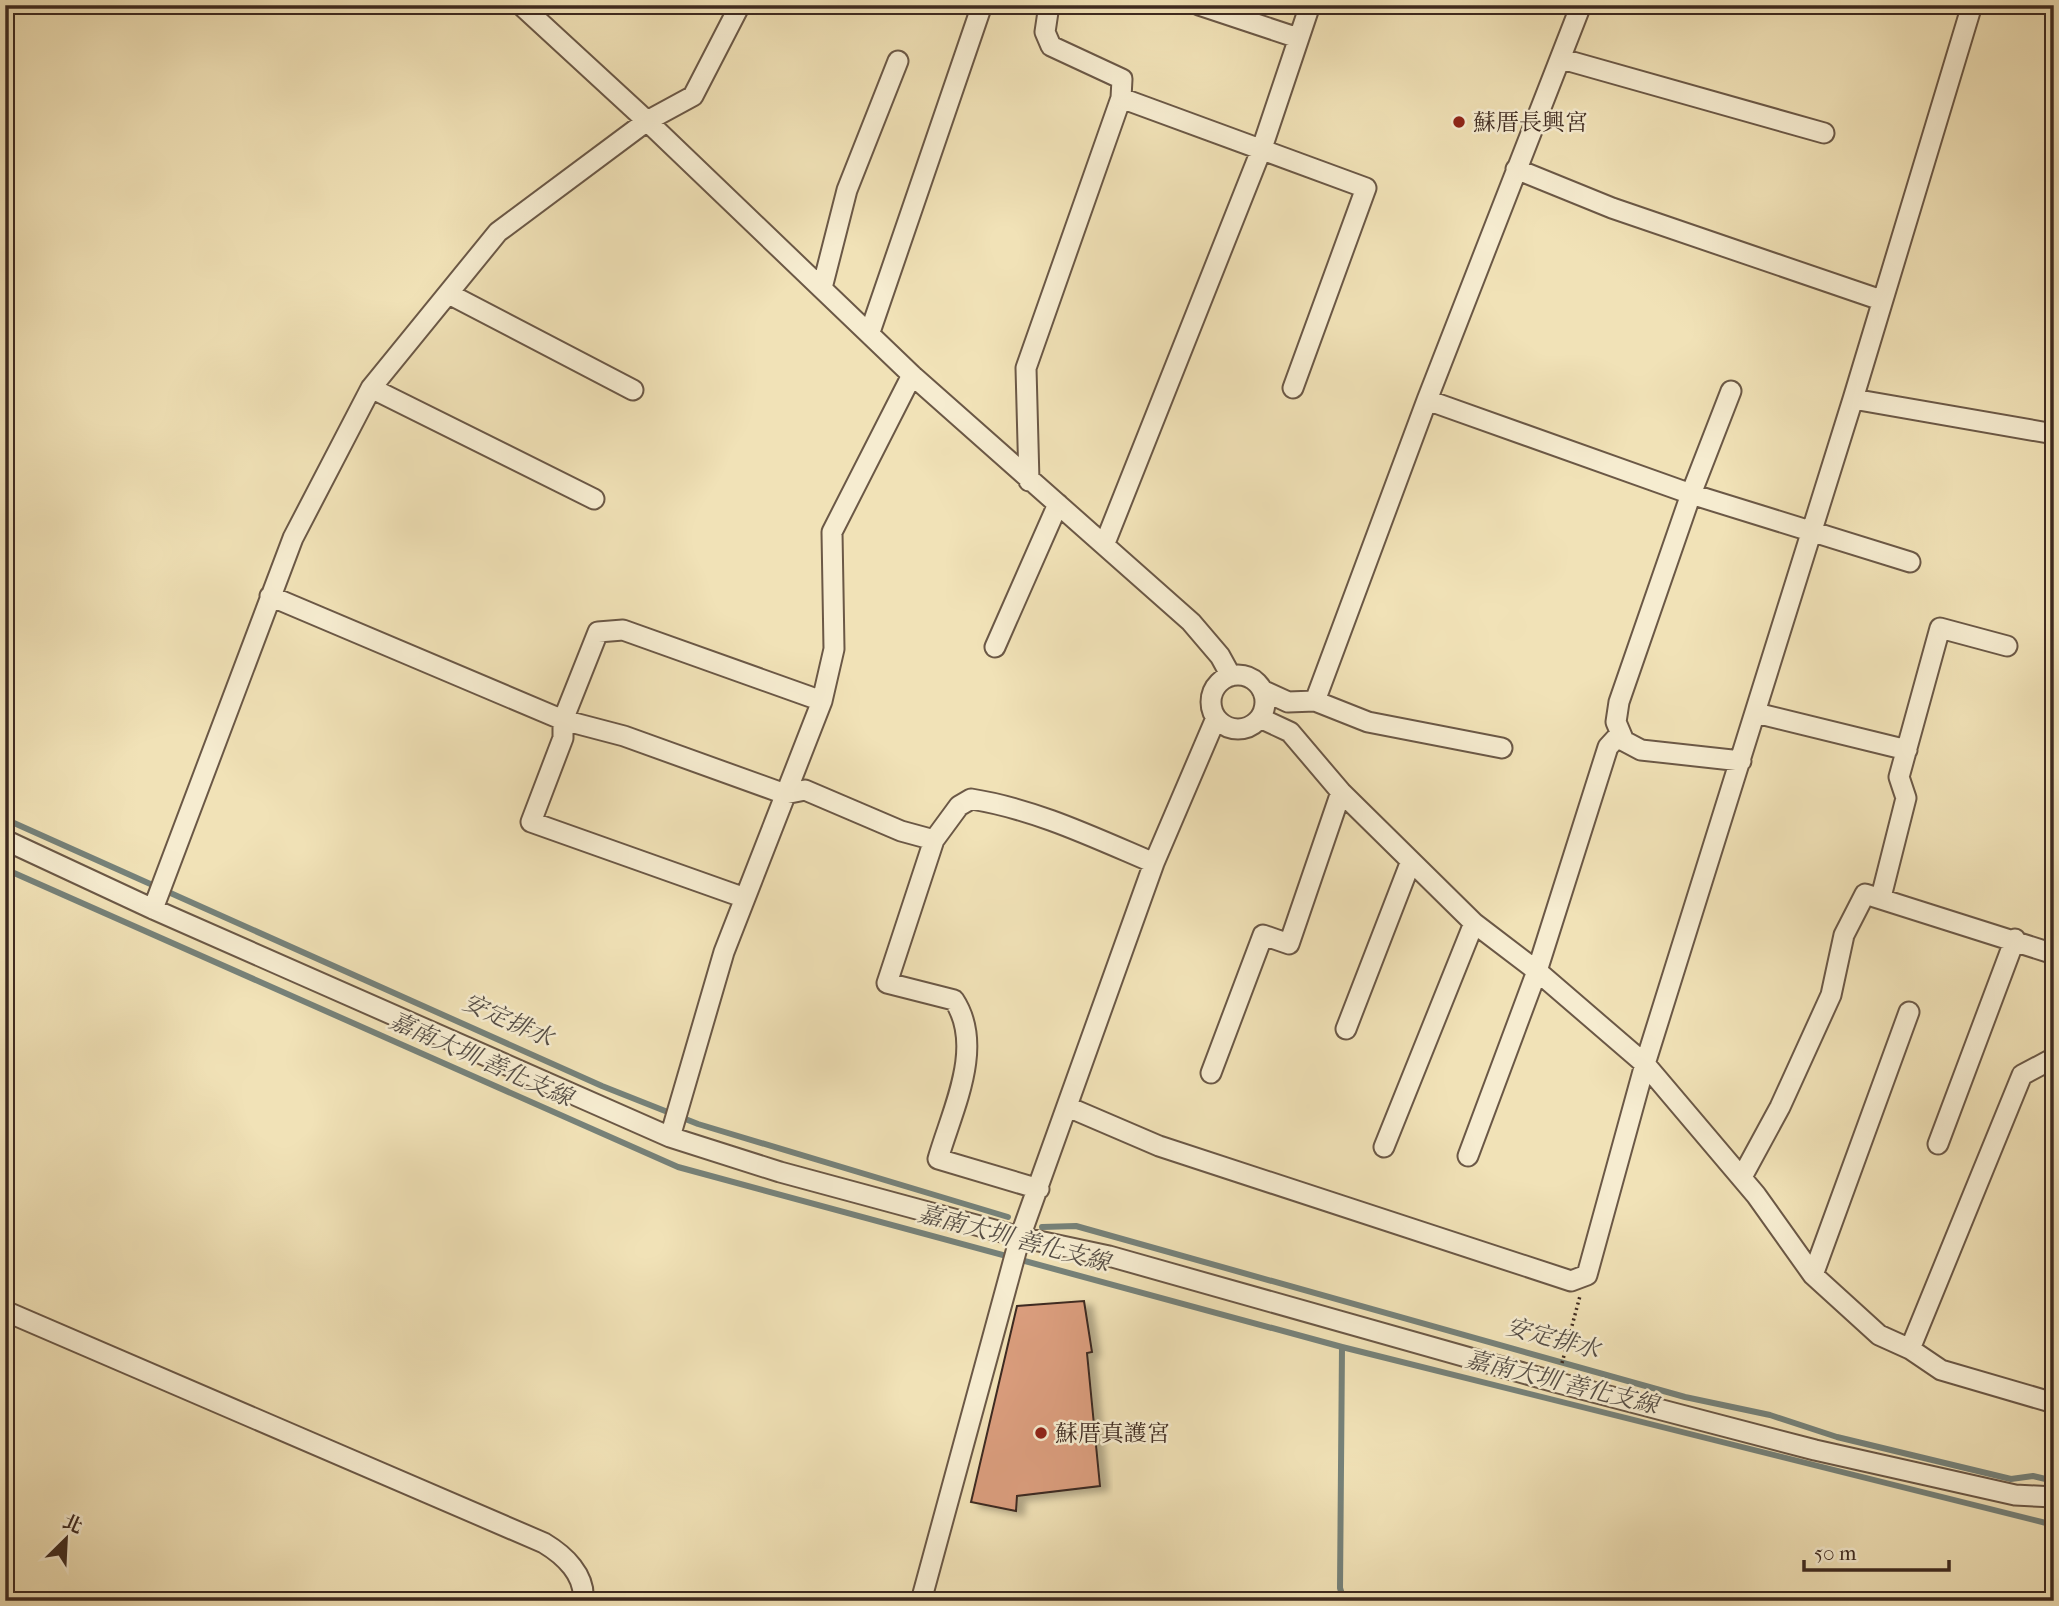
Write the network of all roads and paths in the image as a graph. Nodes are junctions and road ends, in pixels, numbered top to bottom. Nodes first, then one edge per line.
1 (520, 5) edge
2 (740, 5) edge
3 (982, 5) edge
4 (1049, 5) edge
5 (1199, 5) edge
6 (1310, 5) edge
7 (1581, 5) edge
8 (1972, 5) edge
9 (1298, 38) junction
10 (1562, 59) junction
11 (898, 61) dead end
12 (1121, 98) junction
13 (647, 121) junction
14 (1824, 133) dead end
15 (1262, 148) junction
16 (1516, 169) junction
17 (822, 288) junction
18 (449, 294) junction
19 (1881, 300) junction
20 (870, 332) junction
21 (912, 375) junction
22 (371, 388) junction
23 (1293, 388) dead end
24 (633, 390) dead end
25 (1731, 391) dead end
26 (1853, 399) junction
27 (1427, 400) junction
28 (2054, 434) edge
29 (1029, 481) junction
30 (1691, 494) junction
31 (594, 499) dead end
32 (1058, 504) junction
33 (1812, 532) junction
34 (1105, 542) junction
35 (1910, 562) dead end
36 (270, 596) junction
37 (2007, 646) dead end
38 (995, 648) dead end
39 (1231, 676) junction
40 (1262, 690) junction
41 (822, 701) junction
42 (1315, 701) junction
43 (1756, 713) junction
44 (1216, 718) junction
45 (1259, 718) junction
46 (563, 720) junction
47 (1619, 735) junction
48 (1502, 748) dead end
49 (1907, 750) junction
50 (1741, 761) junction
51 (1341, 792) junction
52 (785, 794) junction
53 (5, 840) edge
54 (934, 840) junction
55 (1411, 861) junction
56 (1154, 863) junction
57 (1881, 897) junction
58 (745, 898) junction
59 (153, 909) junction
60 (1474, 923) junction
61 (2015, 939) junction
62 (2054, 954) edge
63 (1537, 971) junction
64 (1909, 1012) dead end
65 (1346, 1029) dead end
66 (2054, 1058) edge
67 (1645, 1064) junction
68 (1211, 1073) dead end
69 (1068, 1107) junction
70 (670, 1137) junction
71 (1938, 1144) dead end
72 (1384, 1147) dead end
73 (1468, 1156) dead end
74 (1742, 1177) junction
75 (1039, 1189) junction
76 (1019, 1241) junction
77 (1813, 1275) junction
78 (1571, 1281) junction
79 (5, 1311) edge
80 (1910, 1349) junction
81 (1566, 1351) dead end
82 (2054, 1404) edge
83 (2054, 1497) edge
84 (583, 1601) edge
85 (921, 1601) edge

1 - 13 street
2 - 13 street
3 - 20 street
4 - 12 street
5 - 9 street
6 - 9 street
7 - 10 street
8 - 19 street
9 - 15 street
10 - 14 street
10 - 16 street
11 - 17 street
12 - 15 street
12 - 29 street
13 - 17 street
13 - 18 street
15 - 23 street
15 - 34 street
16 - 19 street
16 - 27 street
17 - 20 street
18 - 22 street
18 - 24 street
19 - 26 street
20 - 21 street
21 - 29 street
21 - 41 street
22 - 31 street
22 - 36 street
25 - 30 street
26 - 28 street
26 - 33 street
27 - 30 street
27 - 42 street
29 - 32 street
30 - 33 street
30 - 47 street
32 - 34 street
32 - 38 street
33 - 35 street
33 - 43 street
34 - 39 street
36 - 46 street
36 - 59 street
37 - 49 street
39 - 40 street
39 - 44 street
40 - 42 street
40 - 45 street
41 - 46 street
41 - 52 street
42 - 48 street
43 - 49 street
43 - 50 street
44 - 45 street
44 - 56 street
45 - 51 street
46 - 52 street
46 - 58 street
47 - 50 street
47 - 63 street
49 - 57 street
50 - 67 street
51 - 55 street
51 - 68 street
52 - 54 street
52 - 58 street
53 - 59 street
54 - 56 street
54 - 75 street
55 - 60 street
55 - 65 street
56 - 69 street
57 - 61 street
57 - 74 street
58 - 70 street
59 - 70 street
60 - 63 street
60 - 72 street
61 - 62 street
61 - 71 street
63 - 67 street
63 - 73 street
64 - 77 street
66 - 80 street
67 - 74 street
67 - 78 street
69 - 75 street
69 - 78 street
70 - 76 street
74 - 77 street
75 - 76 street
76 - 83 street
76 - 85 street
77 - 80 street
78 - 81 path
79 - 84 street
80 - 82 street

